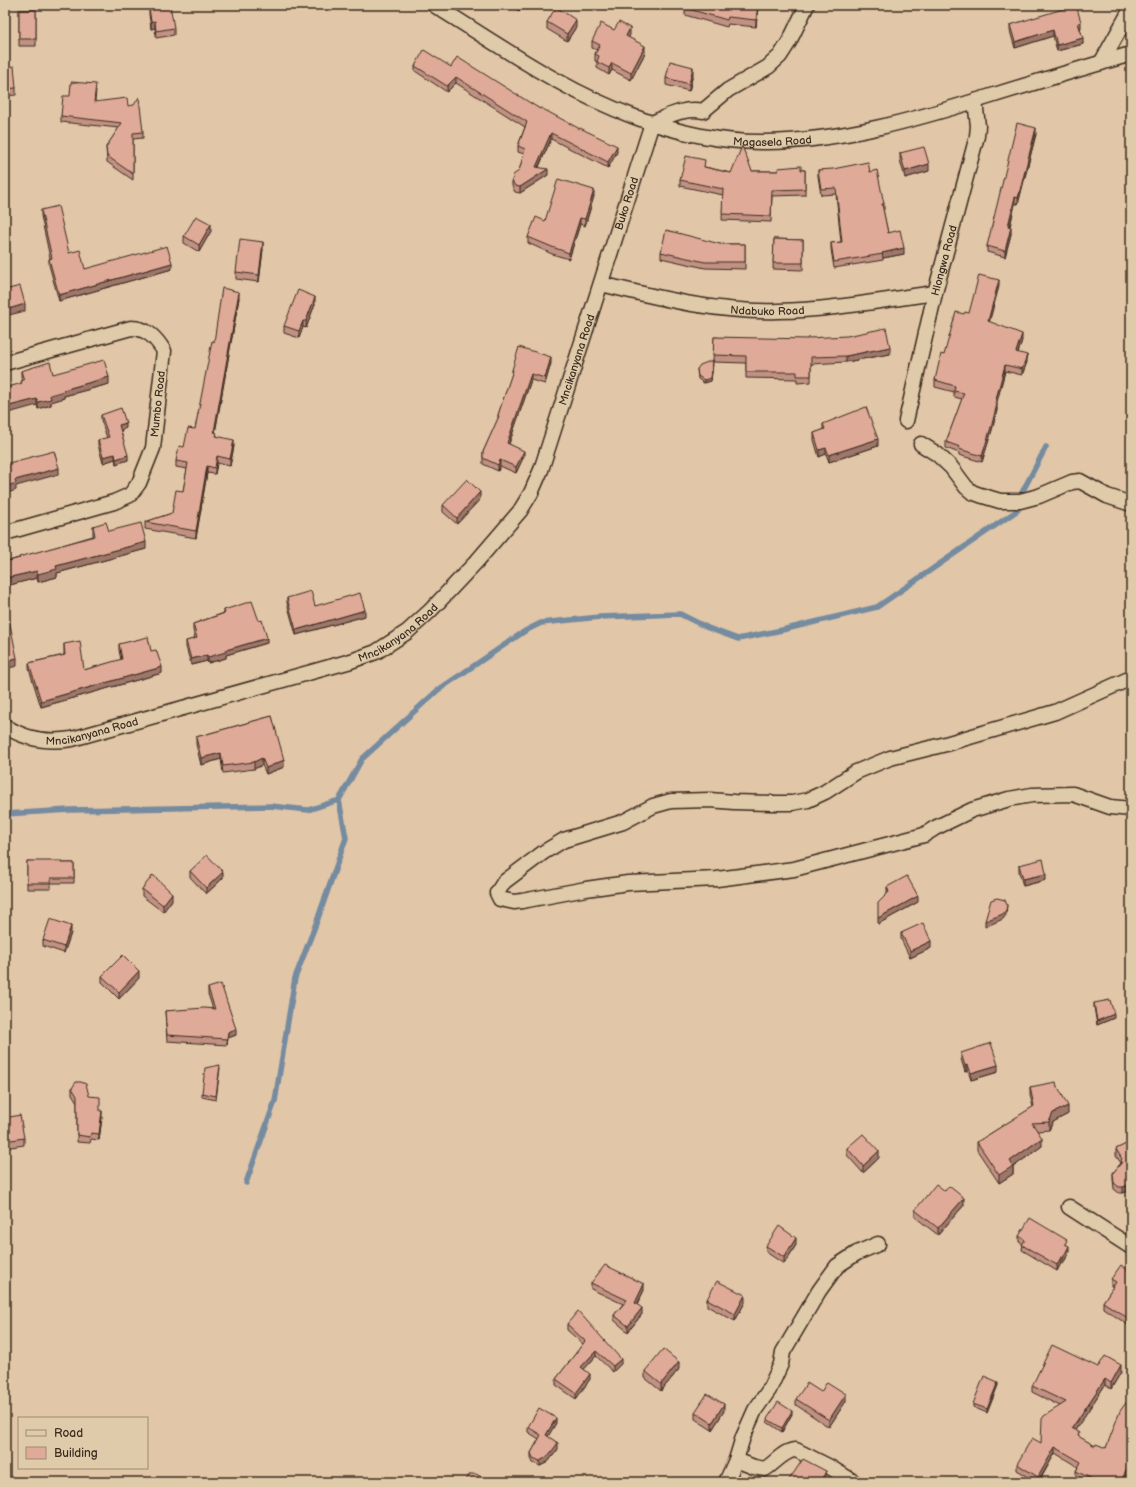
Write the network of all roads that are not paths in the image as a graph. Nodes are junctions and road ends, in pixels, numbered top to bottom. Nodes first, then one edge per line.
1 (434, 5) edge
2 (807, 5) edge
3 (1131, 9) edge
4 (1131, 54) edge
5 (1101, 63) junction
6 (975, 101) junction
7 (652, 123) junction
8 (601, 284) junction
9 (935, 293) junction
10 (5, 363) edge
11 (906, 421) dead end
12 (921, 444) dead end
13 (1131, 504) edge
14 (5, 533) edge
15 (1131, 678) edge
16 (5, 726) edge
17 (1131, 809) edge
18 (1069, 1207) dead end
19 (878, 1244) dead end
20 (1131, 1247) edge
21 (736, 1460) junction
22 (726, 1482) edge
23 (854, 1482) edge

1 - 7 street, Magasela Road
2 - 7 street
3 - 5 street
4 - 5 street, Magasela Road
5 - 6 street, Magasela Road
6 - 7 street, Magasela Road
6 - 9 street, Hlongwa Road
7 - 8 street, Buko Road
8 - 9 street, Ndabuko Road
8 - 16 street, Mncikanyana Road
9 - 11 street, Hlongwa Road
10 - 14 street, Mumbo Road
12 - 13 street
15 - 17 street
18 - 20 street
19 - 21 street
21 - 22 street
21 - 23 street

